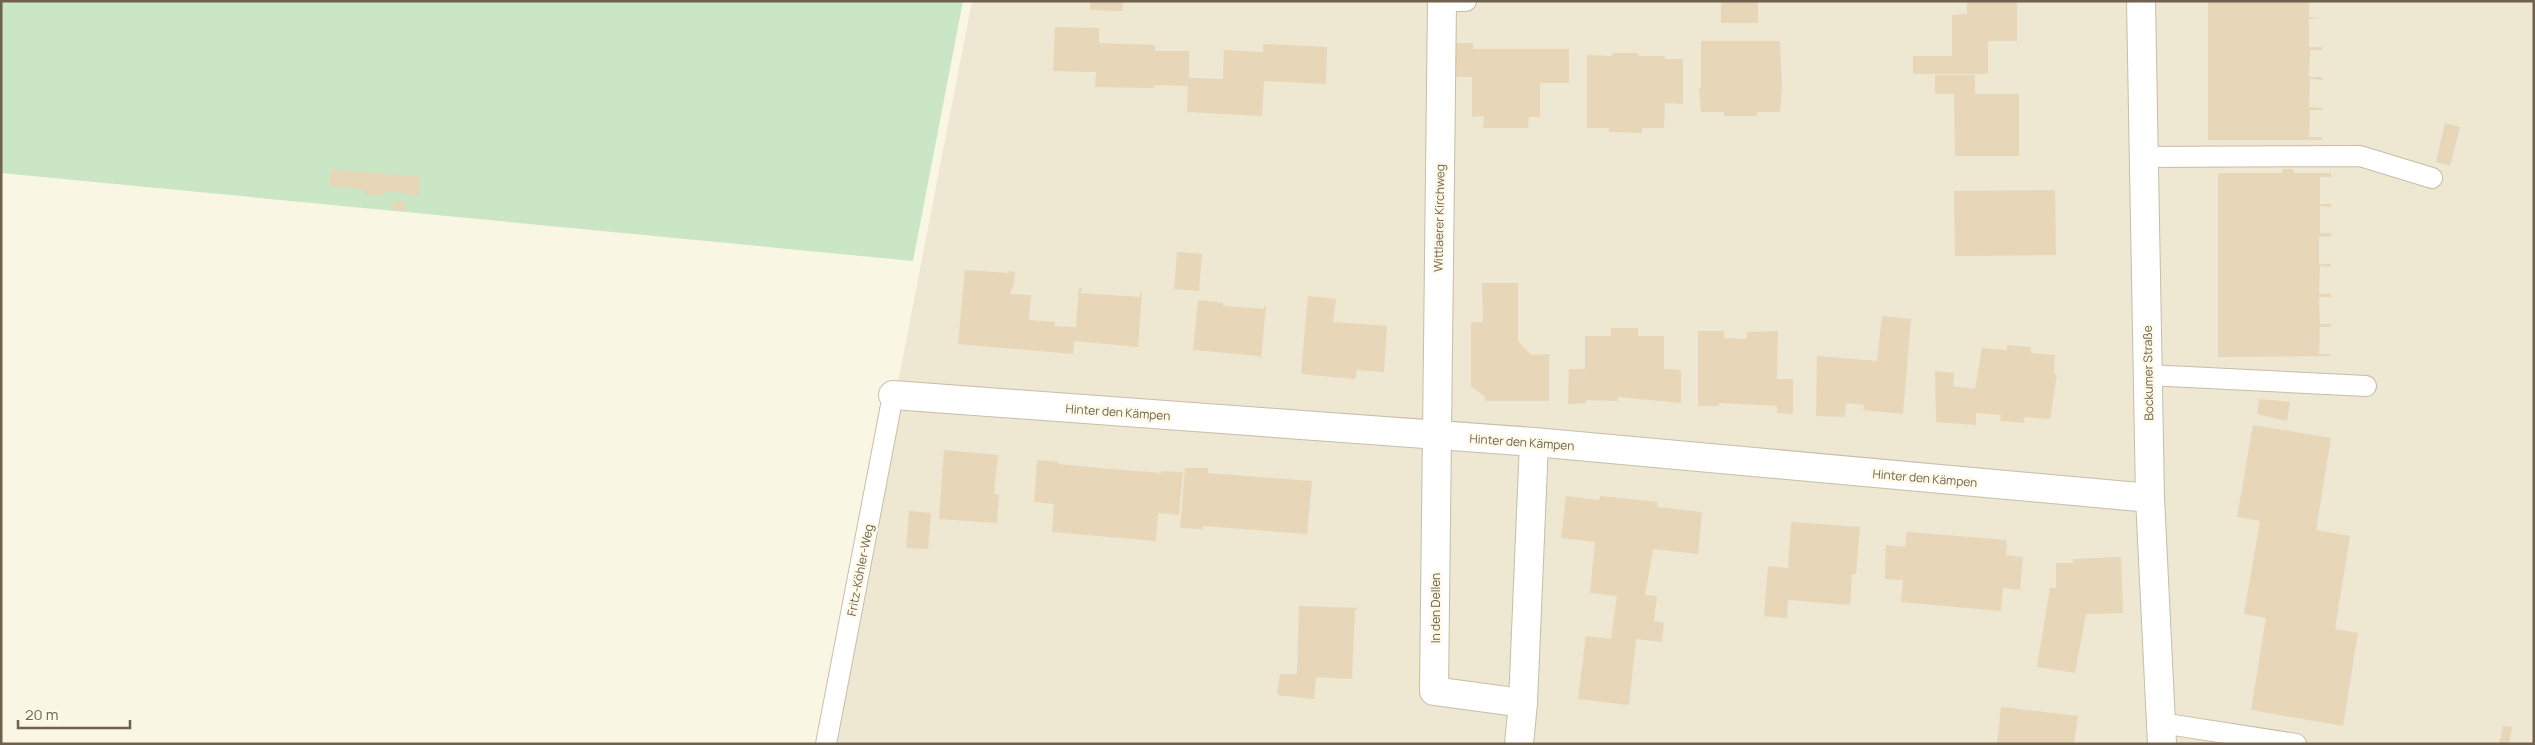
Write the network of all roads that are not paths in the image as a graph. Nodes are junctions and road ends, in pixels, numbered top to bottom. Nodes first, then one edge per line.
1 (1442, 1) edge
2 (1466, 1) edge
3 (2141, 1) edge
4 (2144, 157) junction
5 (2432, 178) dead end
6 (2148, 375) junction
7 (2366, 386) dead end
8 (893, 395) joint
9 (1436, 436) junction
10 (1534, 442) junction
11 (2150, 498) junction
12 (1523, 703) junction
13 (2162, 734) edge
14 (826, 744) edge
15 (1519, 744) edge
16 (2296, 744) edge

1 - 2 lane, Wittlaerer Kirchweg
1 - 9 street, Wittlaerer Kirchweg
3 - 4 street, Bockumer Straße
4 - 5 lane
4 - 6 street, Bockumer Straße
6 - 7 lane
6 - 11 street, Bockumer Straße
8 - 9 street, Hinter den Kämpen
8 - 14 lane, Fritz-Köhler-Weg
9 - 10 street, Hinter den Kämpen
9 - 12 street, In den Dellen
10 - 11 street, Hinter den Kämpen
10 - 12 street
11 - 13 street, Bockumer Straße
12 - 15 street
13 - 16 lane

